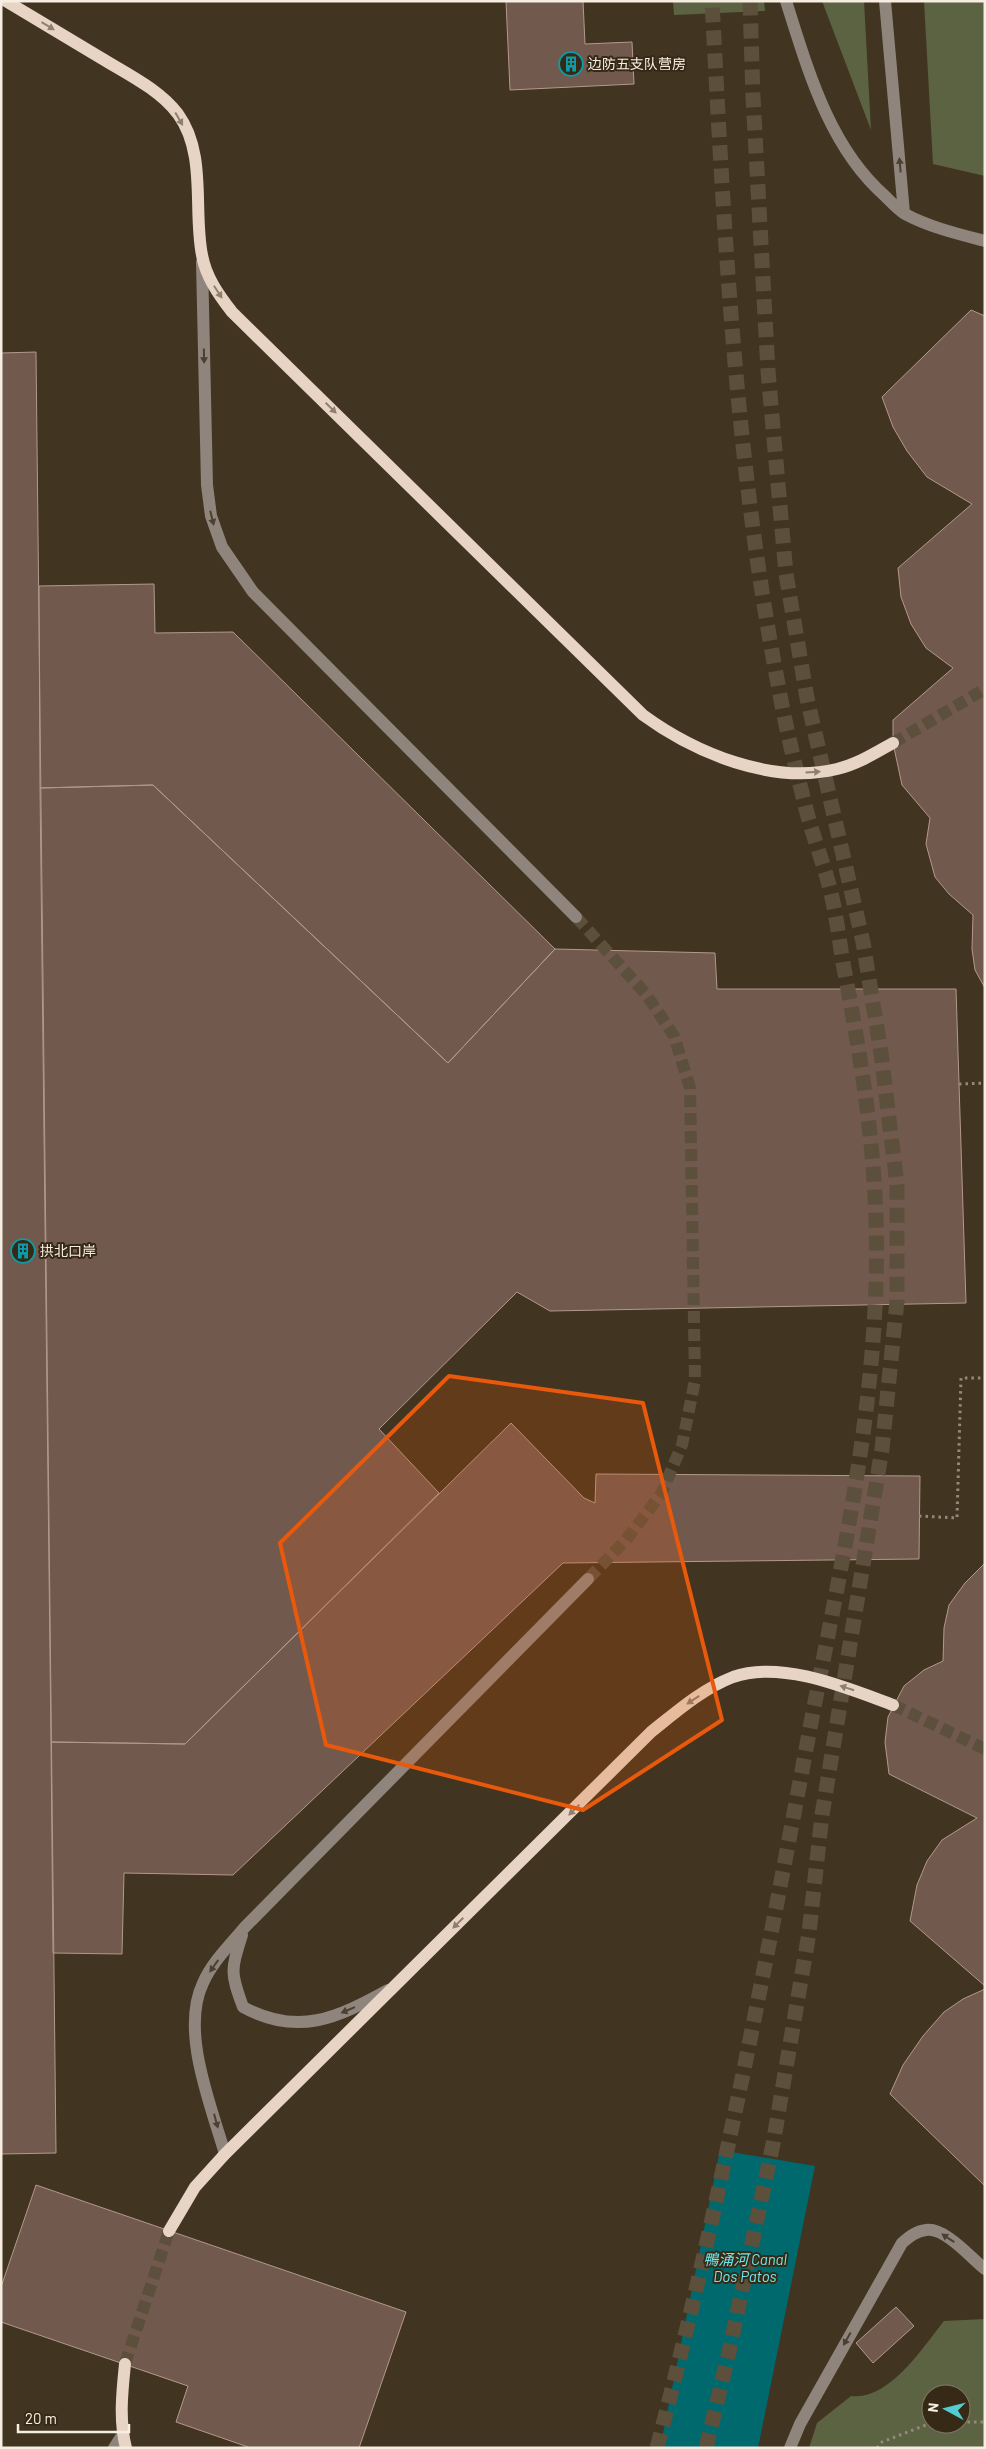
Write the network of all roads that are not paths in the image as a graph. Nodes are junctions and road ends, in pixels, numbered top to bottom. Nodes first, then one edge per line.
1 (6, 1) edge
2 (786, 1) edge
3 (885, 1) edge
4 (904, 213) junction
5 (985, 241) edge
6 (202, 254) junction
7 (893, 743) tunnel mouth
8 (576, 917) tunnel mouth
9 (588, 1579) tunnel mouth
10 (893, 1705) tunnel mouth
11 (244, 1928) junction
12 (392, 1988) junction
13 (225, 2154) junction
14 (169, 2231) tunnel mouth
15 (985, 2269) edge
16 (125, 2364) tunnel mouth
17 (123, 2434) junction
18 (114, 2448) edge
19 (126, 2448) edge
20 (790, 2448) edge

1 -> 6 main road
2 - 4 lane
4 -> 3 lane
4 - 5 lane
6 -> 7 main road
6 -> 8 lane
9 - 11 lane
10 -> 12 main road
12 -> 11 lane
11 -> 13 lane
12 - 13 main road
13 - 14 main road
15 -> 20 lane
16 - 17 main road
17 - 18 lane
17 - 19 main road

